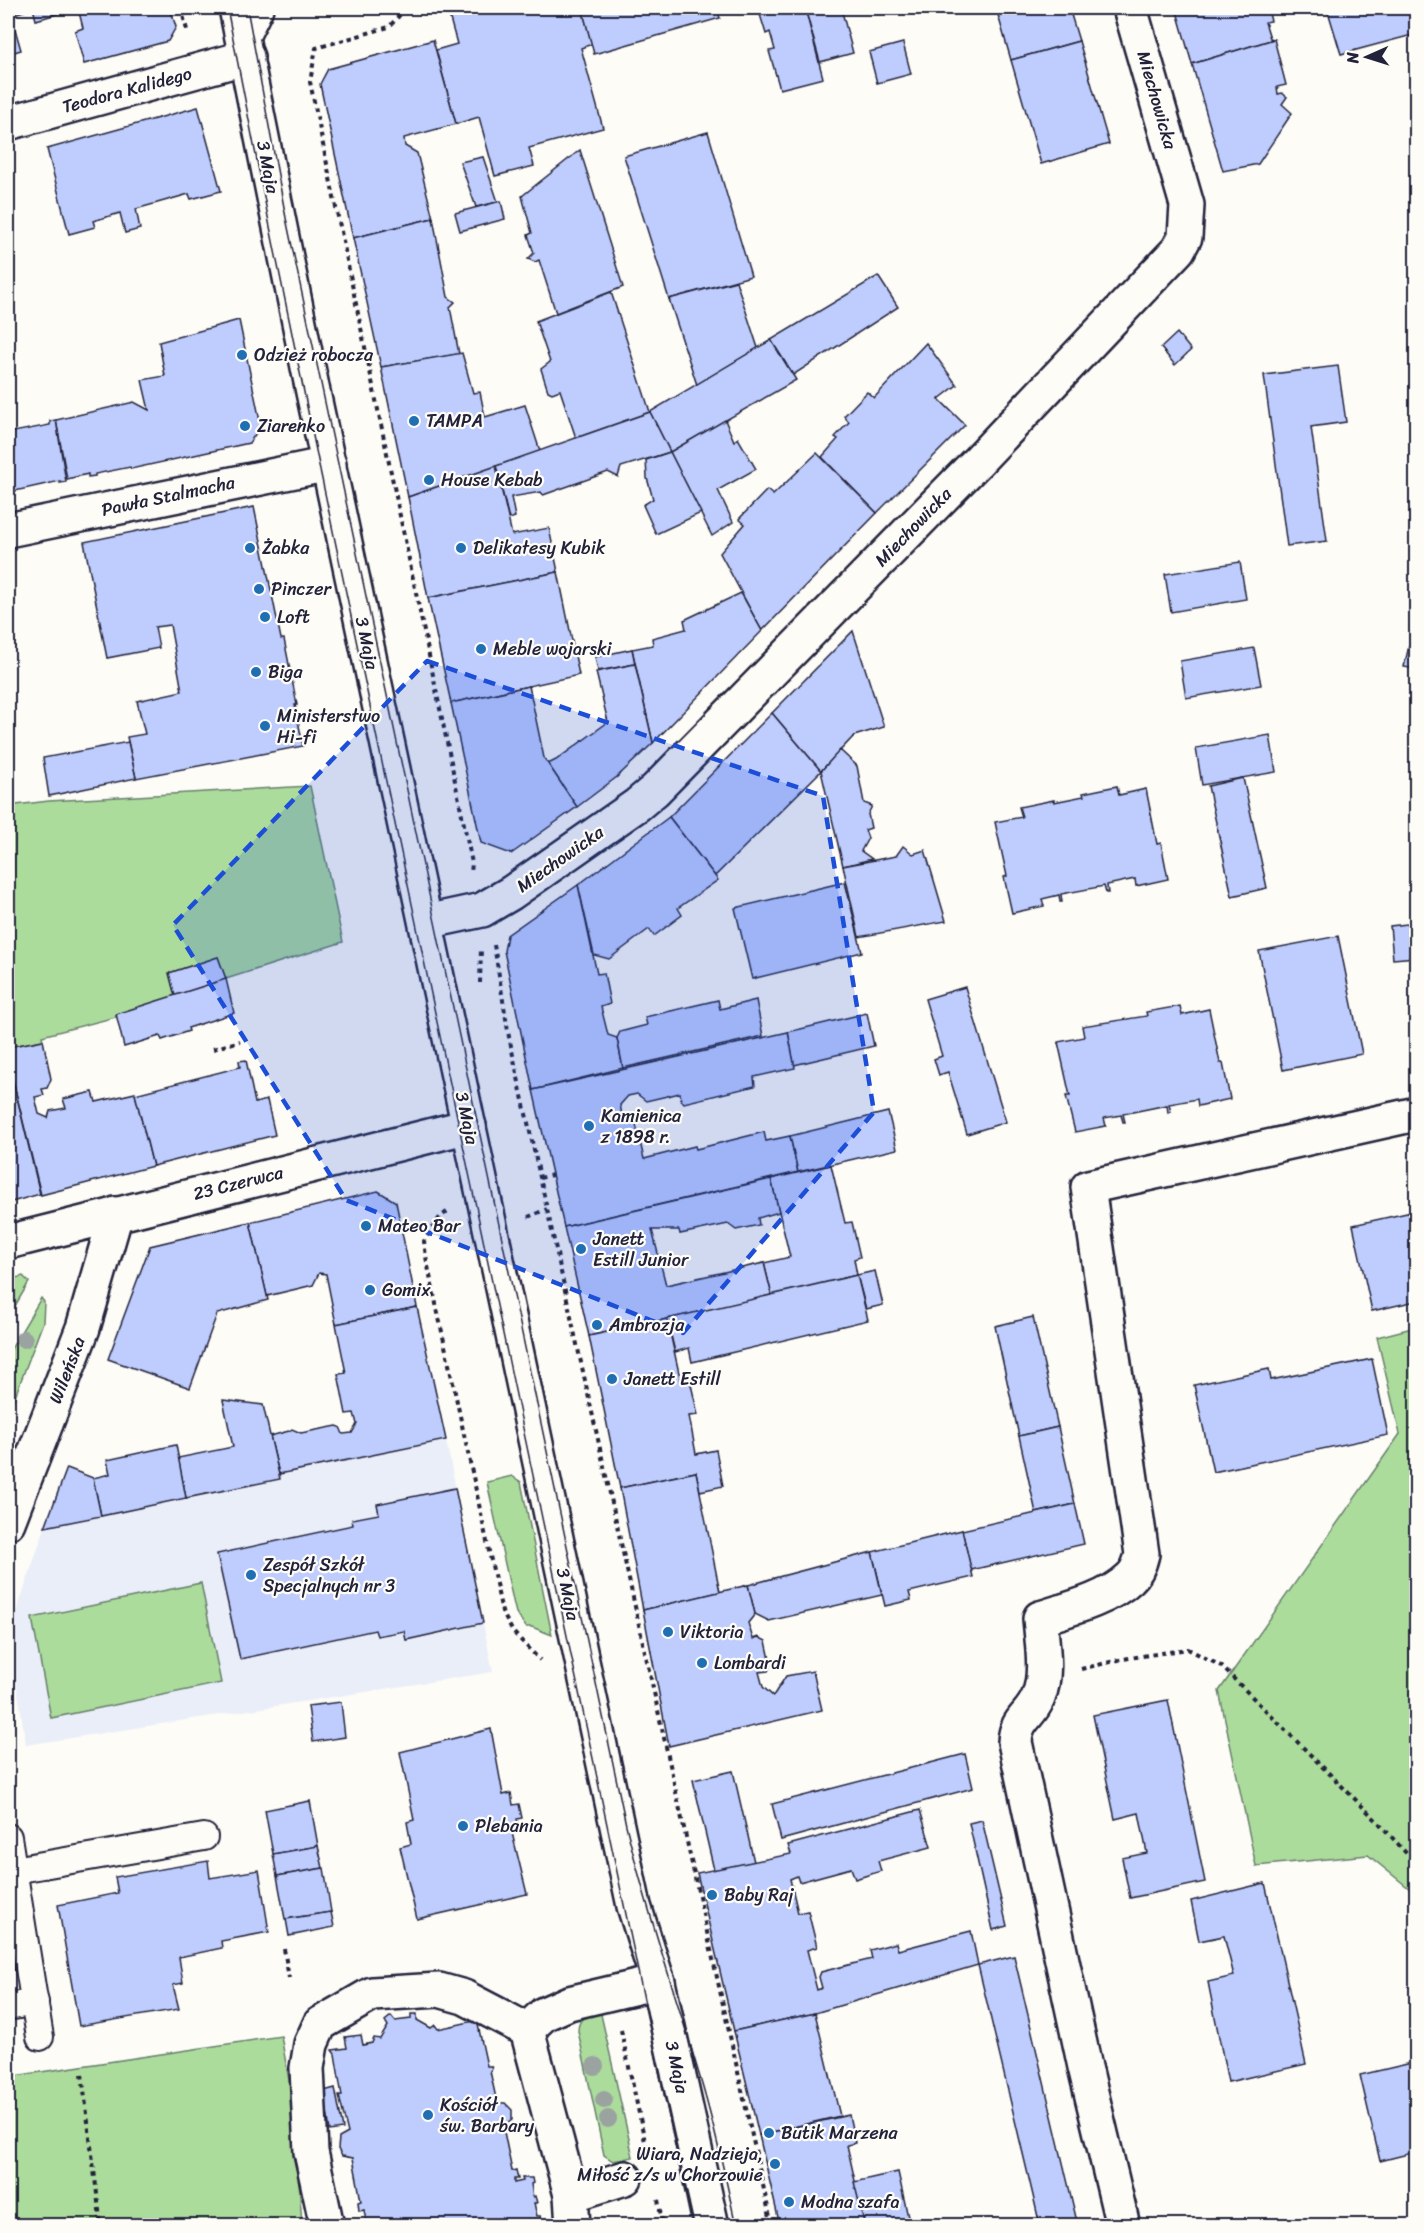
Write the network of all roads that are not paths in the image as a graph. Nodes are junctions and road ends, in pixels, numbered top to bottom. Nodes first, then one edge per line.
1 (1130, 8) edge
2 (245, 27) edge
3 (8, 123) edge
4 (329, 464) junction
5 (8, 530) edge
6 (426, 922) junction
7 (1416, 1114) edge
8 (469, 1126) junction
9 (116, 1214) junction
10 (8, 1242) edge
11 (8, 1522) edge
12 (204, 1837) dead end
13 (8, 1838) edge
14 (14, 1870) junction
15 (658, 1982) junction
16 (34, 2002) junction
17 (8, 2007) edge
18 (527, 2030) junction
19 (40, 2037) dead end
20 (625, 2178) dead end
21 (572, 2210) edge
22 (327, 2226) edge
23 (712, 2226) edge
24 (1123, 2226) edge

1 - 6 street, Miechowicka
2 - 3 street, Teodora Kalidego
2 - 4 street, 3 Maja
4 - 5 street, Pawła Stalmacha
4 - 6 street, 3 Maja
6 - 8 street, 3 Maja
7 - 24 street
8 - 9 street, 23 Czerwca
8 - 15 street, 3 Maja
9 - 10 street, 23 Czerwca
9 - 11 street, Wileńska
12 - 14 lane
13 - 14 lane
14 - 16 lane
15 - 18 street
15 - 23 street, 3 Maja
16 - 17 lane
16 - 19 lane
18 - 21 street
18 - 22 street
20 - 21 street

